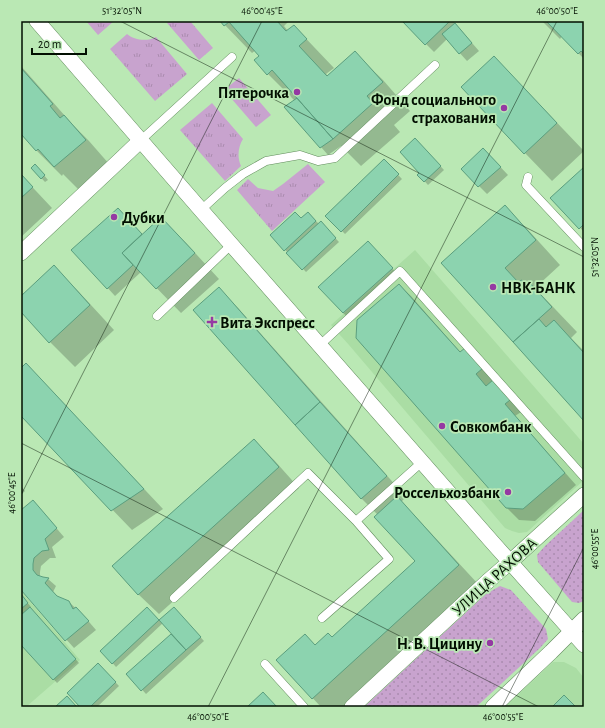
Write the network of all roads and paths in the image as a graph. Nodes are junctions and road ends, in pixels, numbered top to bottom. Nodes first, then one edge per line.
1 (45, 24) edge
2 (232, 57) dead end
3 (435, 65) dead end
4 (140, 141) junction
5 (528, 177) dead end
6 (201, 210) junction
7 (232, 245) junction
8 (584, 247) edge
9 (21, 252) edge
10 (157, 316) dead end
11 (320, 346) junction
12 (422, 462) junction
13 (584, 477) edge
14 (584, 495) edge
15 (356, 521) junction
16 (510, 562) junction
17 (174, 598) dead end
18 (322, 618) dead end
19 (584, 620) edge
20 (572, 631) junction
21 (584, 645) edge
22 (265, 664) dead end
23 (304, 707) edge
24 (352, 707) edge
25 (494, 707) edge

1 - 4 street
2 - 4 lane
3 - 6 lane
4 - 6 street
4 - 9 street
5 - 8 lane
6 - 7 street
7 - 10 lane
7 - 11 street
11 - 12 street
11 - 13 lane
12 - 15 lane
12 - 16 street
14 - 16 street, УЛИЦА РАХОВА
15 - 17 lane
15 - 18 lane
16 - 20 street
16 - 24 street, УЛИЦА РАХОВА
19 - 20 street
20 - 21 street
20 - 25 street
22 - 23 lane

